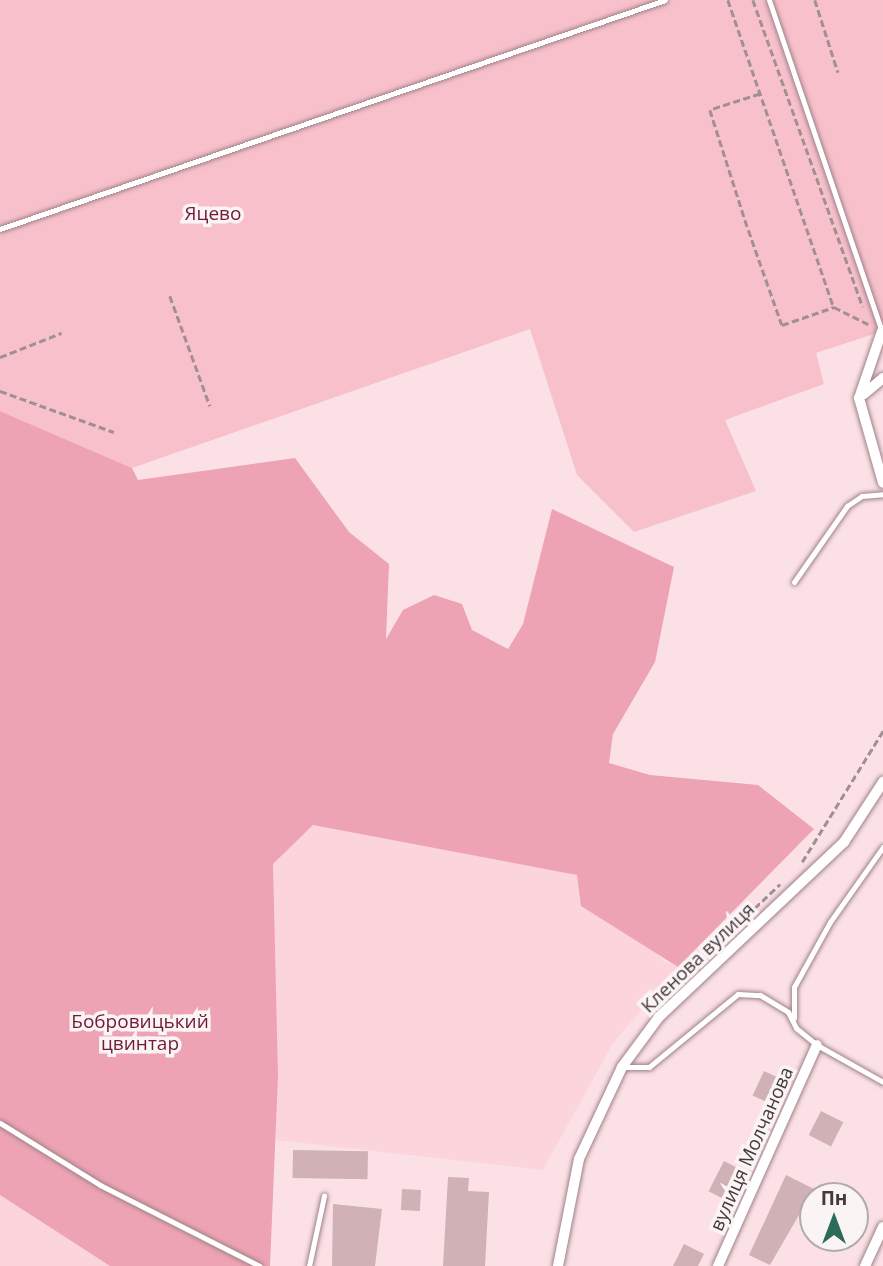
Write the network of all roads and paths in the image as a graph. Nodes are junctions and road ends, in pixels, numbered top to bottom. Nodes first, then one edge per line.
1 (664, 0) edge
2 (728, 0) edge
3 (753, 0) edge
4 (769, 0) edge
5 (815, 0) edge
6 (838, 72) dead end
7 (760, 94) junction
8 (0, 229) edge
9 (170, 296) dead end
10 (834, 307) junction
11 (883, 332) edge
12 (61, 333) dead end
13 (0, 357) edge
14 (883, 378) edge
15 (0, 391) edge
16 (859, 398) junction
17 (210, 406) dead end
18 (114, 432) dead end
19 (883, 483) edge
20 (883, 494) edge
21 (794, 582) dead end
22 (883, 782) edge
23 (883, 847) edge
24 (796, 1028) junction
25 (817, 1045) junction
26 (622, 1067) junction
27 (883, 1082) edge
28 (0, 1124) edge
29 (324, 1196) dead end
30 (883, 1227) edge
31 (260, 1266) edge
32 (309, 1266) edge
33 (558, 1266) edge
34 (718, 1266) edge
35 (864, 1266) edge

1 - 8 lane
2 - 7 path
3 - 11 path
4 - 11 lane
5 - 6 path
7 - 10 path
7 - 10 path
9 - 17 path
10 - 11 path
11 - 16 street
12 - 13 path
14 - 16 street
15 - 18 path
16 - 19 street
20 - 21 lane
22 - 26 street, Кленова вулиця
23 - 24 lane
24 - 25 lane
24 - 26 lane
25 - 27 lane
25 - 34 street, вулиця Молчанова
26 - 33 street, Кленова вулиця
28 - 31 lane
29 - 32 lane
30 - 35 street

